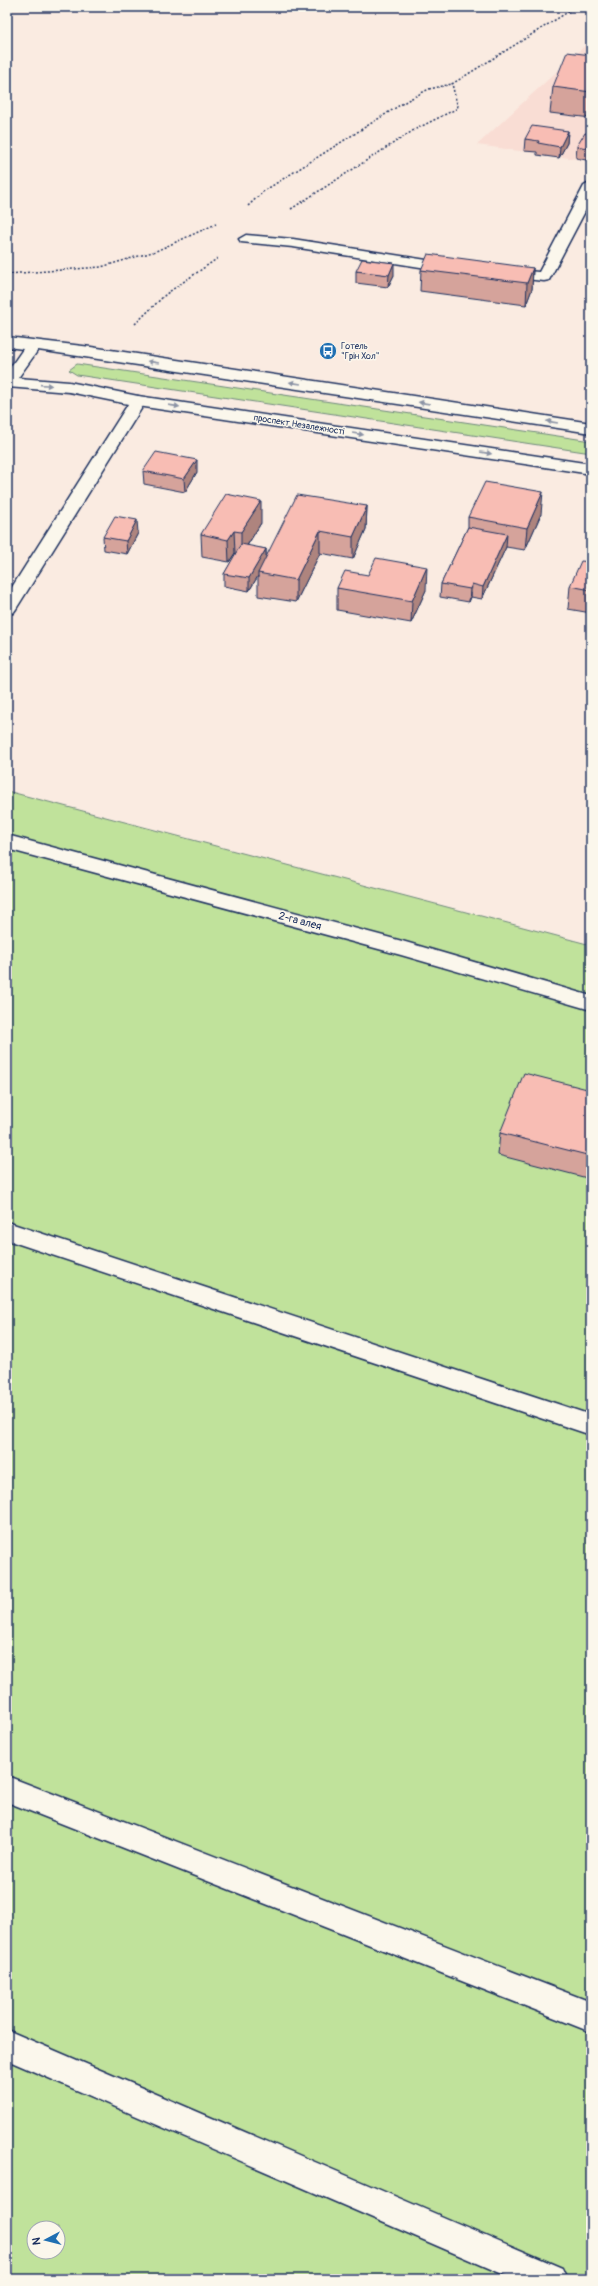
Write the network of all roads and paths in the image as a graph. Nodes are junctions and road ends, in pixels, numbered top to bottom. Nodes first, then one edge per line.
1 (576, 7) edge
2 (452, 84) junction
3 (458, 108) dead end
4 (591, 186) edge
5 (247, 207) dead end
6 (220, 222) dead end
7 (246, 239) dead end
8 (470, 270) edge
9 (492, 272) edge
10 (7, 274) edge
11 (7, 342) edge
12 (33, 346) junction
13 (7, 382) edge
14 (138, 401) junction
15 (591, 428) edge
16 (591, 469) edge
17 (7, 609) edge
18 (7, 842) edge
19 (591, 1003) edge
20 (7, 1231) edge
21 (591, 1425) edge
22 (7, 1789) edge
23 (591, 2017) edge
24 (7, 2045) edge
25 (551, 2279) edge

1 - 2 path
2 - 3 path
2 - 5 path
4 - 9 main road
6 - 10 path
7 - 8 main road
11 - 12 main road
12 - 13 main road
15 -> 12 main road
13 -> 14 main road, проспект Незалежності
14 -> 16 main road, проспект Незалежності
14 - 17 main road
18 - 19 main road, 2-га алея
20 - 21 main road
22 - 23 main road
24 - 25 main road

